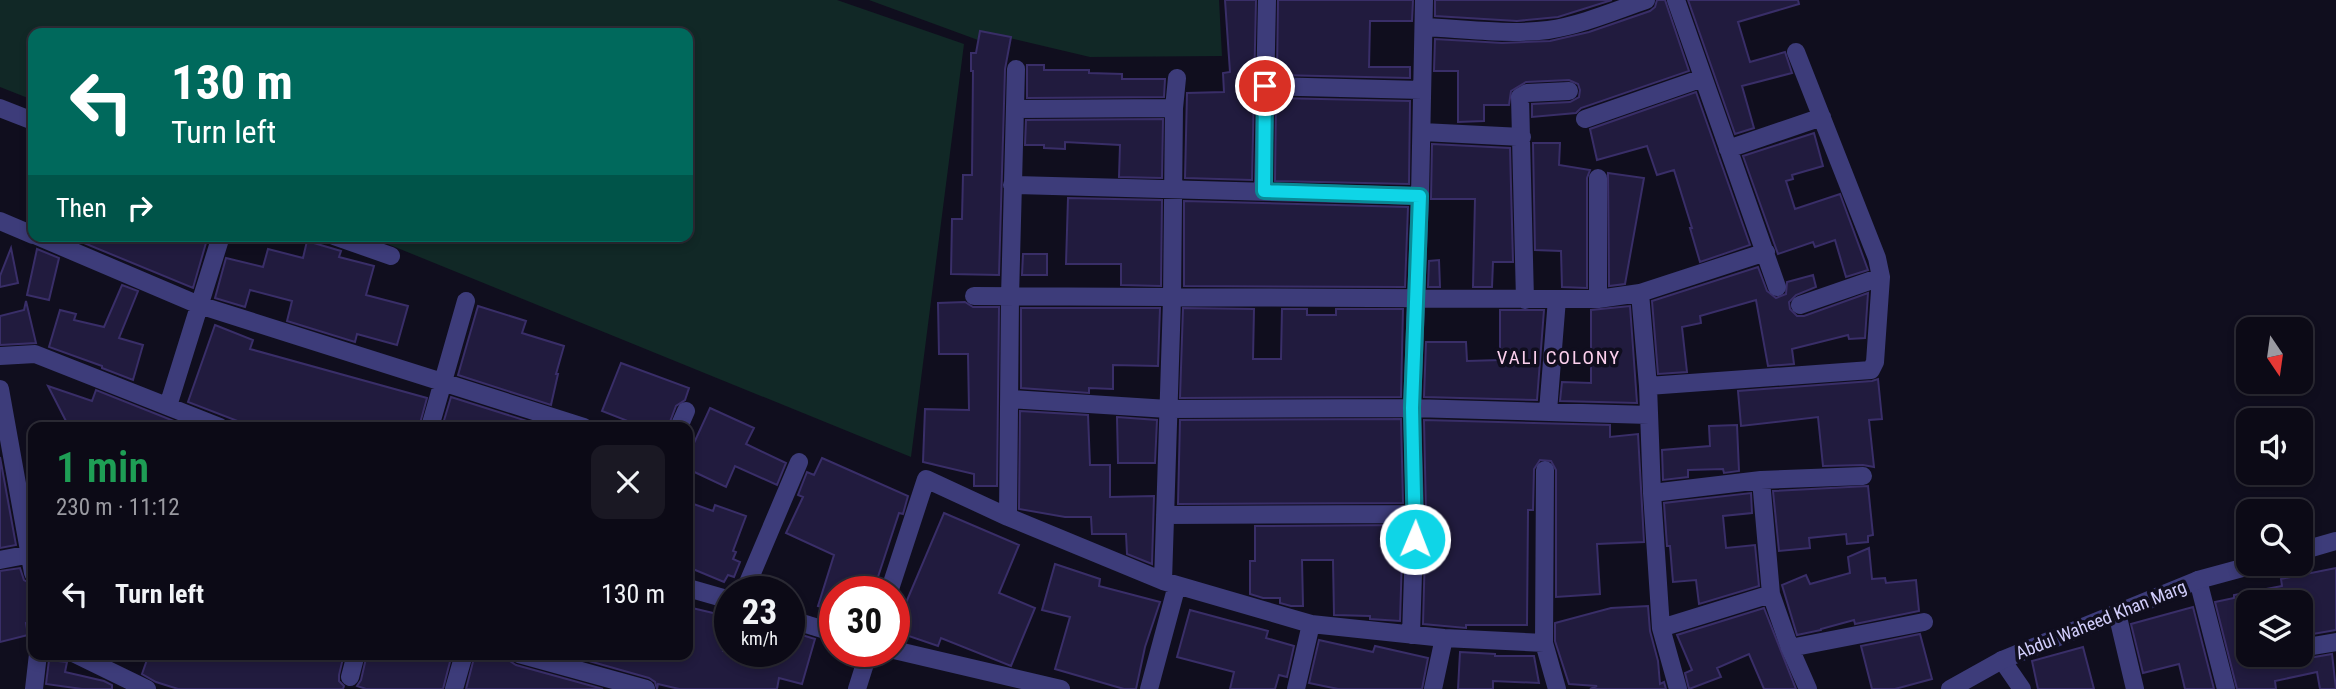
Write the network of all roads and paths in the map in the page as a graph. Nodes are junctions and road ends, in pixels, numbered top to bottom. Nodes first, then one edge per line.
1 (1267, 0) edge
2 (1424, 0) edge
3 (1646, 0) edge
4 (1676, 0) edge
5 (1424, 27) junction
6 (1796, 52) dead end
7 (1016, 69) dead end
8 (1177, 78) dead end
9 (1703, 78) junction
10 (1265, 86) junction
11 (1422, 90) junction
12 (1569, 91) dead end
13 (0, 108) edge
14 (1174, 108) junction
15 (1016, 109) junction
16 (1822, 117) junction
17 (28, 119) edge
18 (1585, 119) dead end
19 (1422, 132) junction
20 (1522, 136) junction
21 (1728, 149) junction
22 (1598, 178) dead end
23 (1012, 186) junction
24 (1173, 188) junction
25 (1264, 191) junction
26 (1420, 196) junction
27 (0, 221) edge
28 (28, 232) edge
29 (51, 242) edge
30 (219, 242) edge
31 (351, 242) edge
32 (1766, 252) junction
33 (391, 256) dead end
34 (1881, 277) junction
35 (1777, 287) dead end
36 (1640, 293) junction
37 (974, 296) dead end
38 (1010, 297) junction
39 (1417, 298) junction
40 (1172, 299) junction
41 (1557, 299) junction
42 (1598, 299) junction
43 (1525, 300) junction
44 (466, 301) dead end
45 (199, 305) junction
46 (1800, 305) dead end
47 (0, 356) edge
48 (444, 382) junction
49 (1648, 386) junction
50 (0, 389) edge
51 (1010, 399) junction
52 (168, 406) junction
53 (1168, 408) junction
54 (1412, 408) junction
55 (1548, 411) junction
56 (1649, 415) junction
57 (208, 422) edge
58 (432, 422) edge
59 (568, 422) edge
60 (799, 462) dead end
61 (7, 470) edge
62 (1545, 470) dead end
63 (1863, 476) dead end
64 (1761, 480) junction
65 (1651, 493) junction
66 (1415, 514) junction
67 (1165, 515) junction
68 (1008, 517) junction
69 (2336, 541) edge
70 (28, 544) edge
71 (2313, 548) edge
72 (28, 555) edge
73 (0, 560) edge
74 (2236, 570) edge
75 (751, 576) edge
76 (894, 576) edge
77 (2199, 580) junction
78 (1170, 583) junction
79 (693, 589) edge
80 (1771, 594) junction
81 (714, 595) edge
82 (2117, 613) junction
83 (1924, 622) dead end
84 (1311, 624) junction
85 (1661, 628) junction
86 (1411, 635) junction
87 (1444, 638) junction
88 (2336, 642) edge
89 (1544, 643) junction
90 (2313, 646) edge
91 (1790, 648) junction
92 (910, 654) edge
93 (37, 660) edge
94 (87, 660) edge
95 (354, 660) edge
96 (462, 660) edge
97 (541, 660) edge
98 (2002, 660) junction
99 (864, 667) edge
100 (349, 677) dead end
101 (34, 689) edge
102 (147, 689) edge
103 (454, 689) edge
104 (646, 689) edge
105 (857, 689) edge
106 (1061, 689) edge
107 (1149, 689) edge
108 (1296, 689) edge
109 (1433, 689) edge
110 (1558, 689) edge
111 (1678, 689) edge
112 (1808, 689) edge
113 (1950, 689) edge
114 (2022, 689) edge
115 (2135, 689) edge
116 (2226, 689) edge

1 - 10 street
2 - 5 street
3 - 5 street
4 - 9 street
5 - 11 street
6 - 16 street
7 - 15 street
8 - 14 street
9 - 18 street
9 - 21 street
10 - 11 street
10 - 25 street
11 - 19 street
12 - 20 street
13 - 17 street
14 - 15 street
14 - 24 street
15 - 23 street
16 - 21 street
16 - 34 street
19 - 20 street
19 - 26 street
20 - 43 street
21 - 32 street
22 - 42 street
23 - 24 street
23 - 38 street
24 - 25 street
24 - 40 street
25 - 26 street
26 - 39 street
27 - 28 street
29 - 45 street
30 - 45 street
31 - 33 street
32 - 35 street
32 - 36 street
34 - 46 street
34 - 49 street
36 - 42 street
36 - 49 street
37 - 38 street
38 - 40 street
38 - 51 street
39 - 40 street
39 - 43 street
39 - 54 street
40 - 53 street
41 - 42 street
41 - 43 street
41 - 55 street
44 - 48 street
45 - 48 street
45 - 52 street
47 - 52 street
48 - 58 street
48 - 59 street
49 - 56 street
50 - 61 street
51 - 53 street
51 - 68 street
52 - 57 street
53 - 54 street
53 - 67 street
54 - 55 street
54 - 66 street
55 - 56 street
56 - 65 street
60 - 75 street
61 - 70 street
62 - 89 street
63 - 64 street
64 - 65 street
64 - 80 street
65 - 85 street
66 - 67 street
66 - 86 street
67 - 78 street
68 - 76 street
68 - 78 street
69 - 71 street
72 - 73 street
74 - 77 street, Abdul Waheed Khan Marg
77 - 82 street, Abdul Waheed Khan Marg
77 - 116 street
78 - 84 street
78 - 107 street
79 - 81 street
80 - 85 street
80 - 91 street
82 - 98 street, Abdul Waheed Khan Marg
82 - 115 street
83 - 91 street
84 - 86 street
84 - 108 street
85 - 111 street
86 - 87 street
87 - 89 street
87 - 109 street
88 - 90 street
89 - 110 street
91 - 112 street
92 - 106 street
93 - 101 street
94 - 102 street
95 - 100 street
96 - 103 street
97 - 104 street
98 - 113 street, Abdul Waheed Khan Marg
98 - 114 street
99 - 105 street

